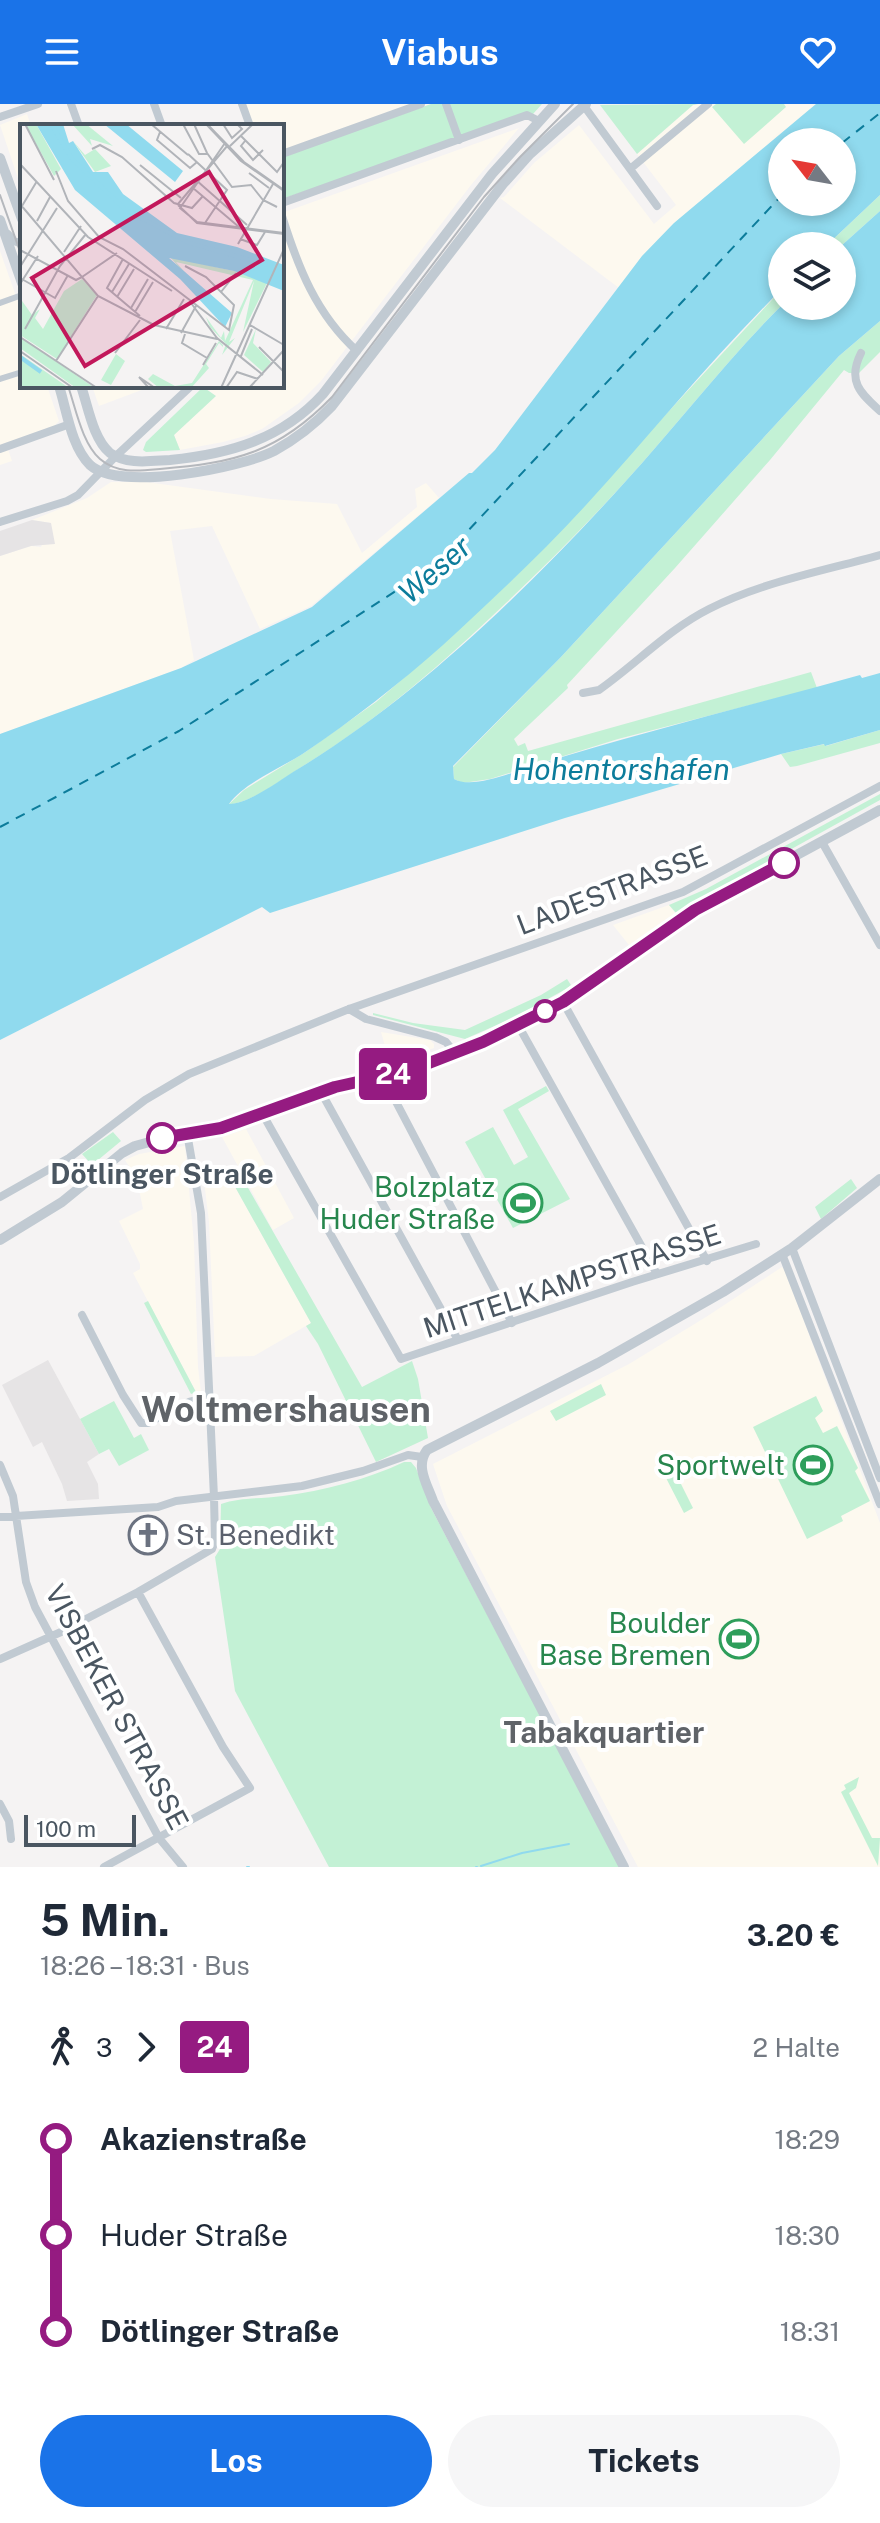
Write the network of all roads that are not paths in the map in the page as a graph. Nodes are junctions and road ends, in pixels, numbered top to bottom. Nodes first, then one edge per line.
1 (38, 104) edge
2 (71, 104) edge
3 (154, 104) edge
4 (242, 104) edge
5 (421, 104) edge
6 (446, 104) edge
7 (555, 104) edge
8 (708, 104) edge
9 (584, 105) edge
10 (0, 117) edge
11 (78, 124) edge
12 (161, 124) edge
13 (249, 124) edge
14 (535, 125) junction
15 (459, 140) junction
16 (284, 153) edge
17 (0, 158) edge
18 (630, 169) junction
19 (284, 202) edge
20 (657, 206) dead end
21 (20, 213) edge
22 (284, 222) edge
23 (1, 224) edge
24 (20, 243) edge
25 (20, 279) edge
26 (20, 296) edge
27 (0, 303) edge
28 (357, 351) junction
29 (861, 353) dead end
30 (20, 373) edge
31 (0, 379) edge
32 (60, 388) edge
33 (82, 388) edge
34 (189, 388) edge
35 (880, 411) edge
36 (70, 424) junction
37 (0, 449) edge
38 (116, 456) junction
39 (100, 471) junction
40 (0, 522) edge
41 (880, 555) edge
42 (583, 693) dead end
43 (880, 786) edge
44 (880, 810) edge
45 (822, 842) junction
46 (880, 945) edge
47 (563, 1002) junction
48 (349, 1009) junction
49 (518, 1025) junction
50 (455, 1053) junction
51 (383, 1077) junction
52 (321, 1092) junction
53 (262, 1113) junction
54 (187, 1133) junction
55 (880, 1179) edge
56 (0, 1197) edge
57 (0, 1240) edge
58 (756, 1244) dead end
59 (787, 1251) junction
60 (707, 1261) junction
61 (657, 1274) junction
62 (82, 1315) dead end
63 (512, 1323) junction
64 (458, 1340) junction
65 (209, 1397) junction
66 (846, 1402) junction
67 (422, 1457) junction
68 (0, 1465) edge
69 (880, 1478) edge
70 (214, 1497) junction
71 (880, 1504) edge
72 (15, 1515) junction
73 (0, 1517) edge
74 (138, 1592) junction
75 (50, 1636) junction
76 (0, 1659) edge
77 (0, 1804) edge
78 (159, 1838) junction
79 (11, 1839) dead end
80 (104, 1867) edge
81 (183, 1867) edge
82 (624, 1867) edge

1 - 10 street
2 - 11 street
3 - 12 street
4 - 13 street
5 - 16 street
6 - 15 street
7 - 14 street
8 - 18 street
9 - 18 street
9 - 39 street
14 - 15 street
14 - 28 street
15 - 19 street
17 - 21 street
18 - 20 street
22 - 28 street
23 - 24 street
23 - 25 street
26 - 27 street
28 - 38 street
29 - 35 street
30 - 31 street
32 - 36 street
33 - 38 street
34 - 38 street
36 - 37 street
36 - 39 street
38 - 39 street
39 - 40 street
41 - 42 street
43 - 48 street, LADESTRASSE
44 - 45 street
45 - 46 street
45 - 47 street
47 - 49 street
47 - 60 street
48 - 50 street
48 - 56 street, LADESTRASSE
49 - 50 street
49 - 61 street
50 - 51 street
51 - 52 street
51 - 63 street
52 - 53 street
52 - 64 street
53 - 54 street
53 - 64 street, MITTELKAMPSTRASSE
54 - 57 street
54 - 65 street
55 - 59 street
58 - 60 street, MITTELKAMPSTRASSE
59 - 66 street
59 - 67 street
60 - 61 street, MITTELKAMPSTRASSE
61 - 63 street, MITTELKAMPSTRASSE
62 - 65 street
63 - 64 street, MITTELKAMPSTRASSE
65 - 70 street
66 - 69 street
66 - 71 street
67 - 70 street
67 - 82 street
68 - 72 street, VISBEKER STRASSE
70 - 72 street
70 - 74 street
72 - 73 street
72 - 75 street, VISBEKER STRASSE
74 - 75 street
74 - 78 street
75 - 76 street
75 - 78 street, VISBEKER STRASSE
77 - 79 street
78 - 80 street
78 - 81 street, VISBEKER STRASSE

